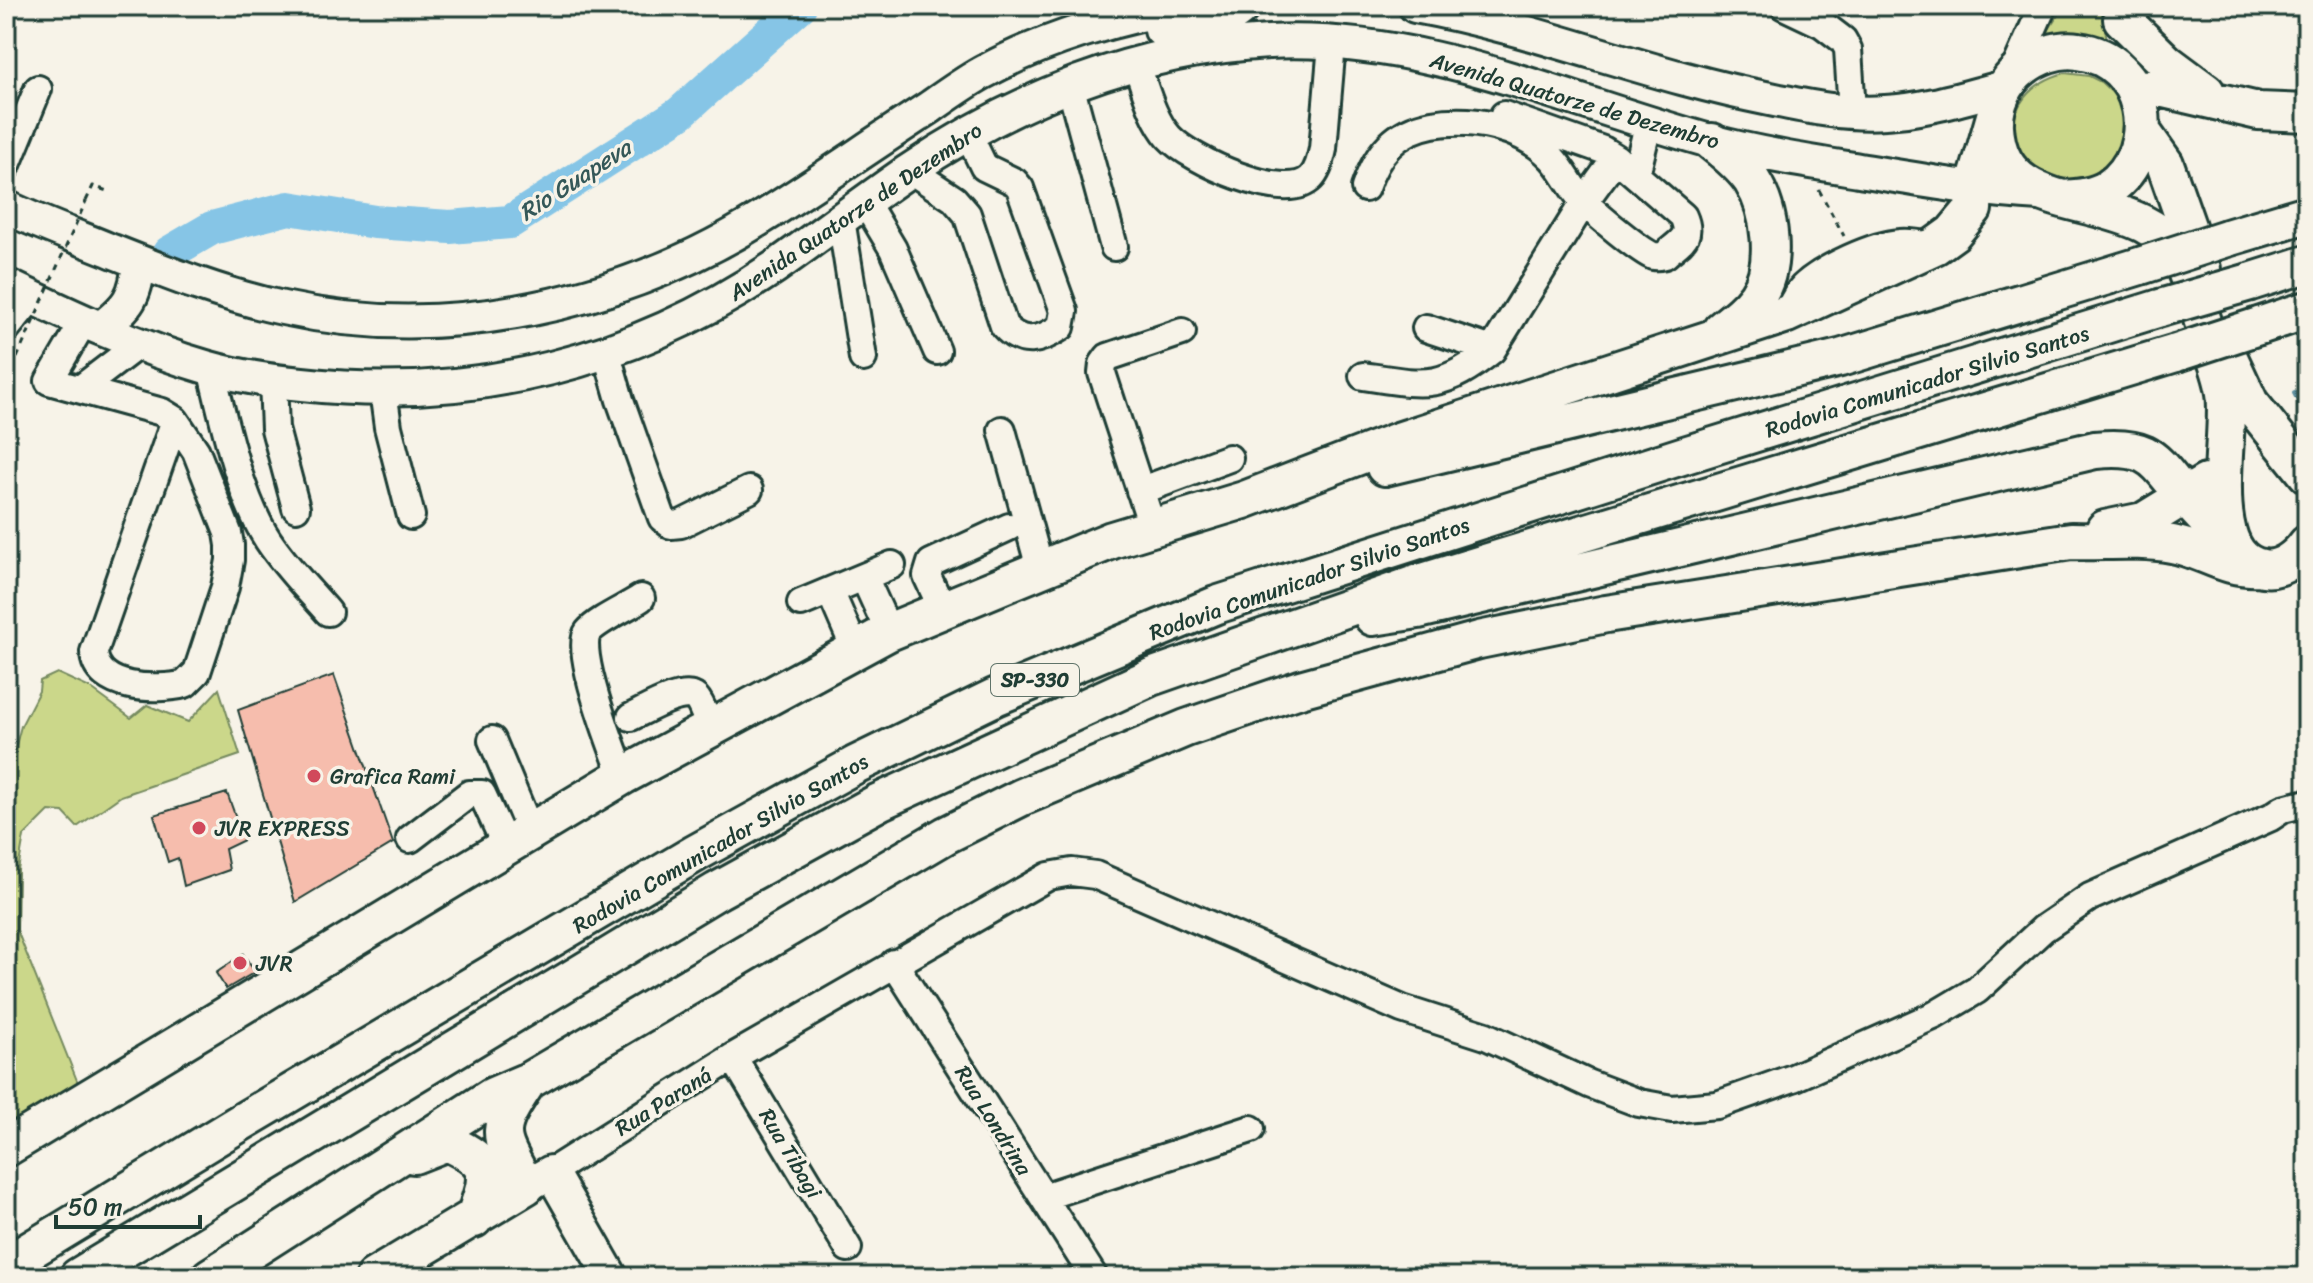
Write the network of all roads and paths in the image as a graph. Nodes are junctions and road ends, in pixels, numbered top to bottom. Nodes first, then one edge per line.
1 (1189, 6) edge
2 (1244, 6) edge
3 (1415, 6) edge
4 (1784, 6) edge
5 (2043, 6) edge
6 (2120, 13) edge
7 (1332, 44) junction
8 (1136, 63) junction
9 (983, 73) junction
10 (1513, 79) junction
11 (2126, 79) junction
12 (1064, 87) junction
13 (38, 89) dead end
14 (2004, 93) junction
15 (2224, 104) junction
16 (1848, 111) junction
17 (2307, 113) edge
18 (1649, 121) junction
19 (1502, 122) junction
20 (2143, 133) junction
21 (968, 134) junction
22 (1712, 142) junction
23 (1802, 160) junction
24 (1626, 166) junction
25 (6, 167) edge
26 (910, 170) junction
27 (1365, 188) dead end
28 (1974, 189) junction
29 (107, 191) dead end
30 (2052, 197) junction
31 (1584, 202) junction
32 (863, 204) junction
33 (10, 212) edge
34 (2307, 214) edge
35 (1935, 246) junction
36 (1114, 247) dead end
37 (1856, 257) junction
38 (139, 262) junction
39 (2307, 264) edge
40 (19, 291) edge
41 (2307, 310) edge
42 (1787, 314) junction
43 (92, 325) junction
44 (1426, 328) dead end
45 (6, 329) edge
46 (1182, 332) dead end
47 (1701, 343) junction
48 (139, 344) junction
49 (1492, 350) junction
50 (606, 351) junction
51 (937, 351) dead end
52 (17, 358) dead end
53 (863, 358) dead end
54 (211, 368) junction
55 (1363, 376) dead end
56 (273, 381) junction
57 (80, 389) junction
58 (383, 390) junction
59 (175, 420) junction
60 (1002, 430) dead end
61 (2294, 445) edge
62 (1229, 458) dead end
63 (2224, 465) junction
64 (2307, 474) edge
65 (749, 490) dead end
66 (1140, 491) junction
67 (2186, 497) junction
68 (1244, 500) junction
69 (296, 508) dead end
70 (411, 516) dead end
71 (1152, 526) junction
72 (1009, 527) dead end
73 (2071, 541) junction
74 (2307, 545) edge
75 (2244, 557) junction
76 (892, 565) dead end
77 (1040, 568) junction
78 (864, 577) junction
79 (830, 591) junction
80 (641, 598) dead end
81 (801, 603) dead end
82 (942, 608) junction
83 (328, 612) dead end
84 (889, 632) junction
85 (1277, 634) junction
86 (855, 649) junction
87 (631, 717) dead end
88 (710, 727) junction
89 (492, 740) dead end
90 (623, 776) junction
91 (2307, 803) edge
92 (2271, 817) junction
93 (2307, 820) edge
94 (410, 839) dead end
95 (518, 839) junction
96 (894, 963) junction
97 (733, 1057) junction
98 (528, 1081) junction
99 (1251, 1129) dead end
100 (447, 1142) junction
101 (503, 1145) junction
102 (6, 1148) edge
103 (368, 1175) junction
104 (539, 1179) junction
105 (1043, 1197) junction
106 (474, 1219) junction
107 (848, 1248) dead end
108 (6, 1265) edge
109 (78, 1277) edge
110 (210, 1277) edge
111 (374, 1277) edge
112 (611, 1277) edge
113 (1094, 1277) edge

1 - 9 main road, Avenida Quatorze de Dezembro
2 - 12 main road
3 - 16 main road
4 - 16 street
5 - 14 street
6 - 11 street
6 - 15 highway
7 - 8 main road, Avenida Quatorze de Dezembro
7 - 8 street
7 - 10 main road, Avenida Quatorze de Dezembro
8 - 12 main road, Avenida Quatorze de Dezembro
9 - 32 main road
9 - 38 main road, Avenida Quatorze de Dezembro
10 - 18 main road, Avenida Quatorze de Dezembro
10 - 19 street
11 - 14 highway
11 - 15 highway
11 - 20 highway
12 - 21 main road, Avenida Quatorze de Dezembro
12 - 36 street
13 - 25 street
14 - 16 main road
14 - 28 highway
14 - 30 highway
15 - 17 highway
18 - 22 main road, Avenida Quatorze de Dezembro
18 - 24 street
19 - 24 street
19 - 27 street
19 - 31 street
20 - 30 highway
20 - 61 highway
21 - 26 main road, Avenida Quatorze de Dezembro
21 - 26 street
22 - 23 main road, Avenida Quatorze de Dezembro
22 - 47 highway
23 - 28 main road, Avenida Quatorze de Dezembro
23 - 37 path
24 - 31 street
24 - 31 street
26 - 32 main road, Avenida Quatorze de Dezembro
28 - 30 main road, Avenida Quatorze de Dezembro
28 - 35 highway
29 - 52 path, bridge
30 - 63 highway
31 - 49 street
32 - 50 main road, Avenida Quatorze de Dezembro
32 - 51 street
32 - 53 street
33 - 38 main road, Avenida Quatorze de Dezembro
34 - 68 highway, bridge
35 - 37 street
35 - 42 highway
37 - 42 street
38 - 43 main road
39 - 108 highway, Rodovia Comunicador Silvio Santos / SP-330, bridge
40 - 43 main road, Avenida Quatorze de Dezembro
40 - 45 street
41 - 85 highway, Rodovia Comunicador Silvio Santos / SP-330, bridge
42 - 47 highway
43 - 48 main road, Avenida Quatorze de Dezembro
43 - 57 street
44 - 49 street
46 - 66 street
47 - 68 highway
48 - 54 main road, Avenida Quatorze de Dezembro
48 - 57 street
49 - 55 street
50 - 58 main road, Avenida Quatorze de Dezembro
50 - 65 street
54 - 56 main road, Avenida Quatorze de Dezembro
54 - 83 street
56 - 58 main road, Avenida Quatorze de Dezembro
56 - 69 street
57 - 59 street
58 - 70 street
59 - 59 street
60 - 77 street
61 - 64 highway
62 - 66 street
63 - 67 highway
63 - 75 highway
66 - 71 street
67 - 73 highway
67 - 75 highway
67 - 85 highway
68 - 71 highway
71 - 77 highway
72 - 82 street
73 - 75 highway
73 - 98 highway
74 - 75 highway
76 - 78 street
77 - 82 highway
78 - 79 street
78 - 84 street
79 - 81 street
79 - 86 street
80 - 90 street
82 - 84 highway
84 - 86 highway
85 - 109 highway, Rodovia Comunicador Silvio Santos / SP-330
86 - 88 highway
87 - 88 street
88 - 90 highway
89 - 95 street
90 - 95 highway
91 - 92 street, Rua Paraná
92 - 93 street
92 - 96 street, Rua Paraná
94 - 95 street
95 - 102 highway
96 - 97 street, Rua Paraná
96 - 105 street, Rua Londrina
97 - 104 street, Rua Paraná
97 - 107 street, Rua Tibagi
98 - 101 highway
98 - 103 highway
99 - 105 street
100 - 101 highway
100 - 103 highway
100 - 106 highway
101 - 104 highway
103 - 110 highway
104 - 106 highway, Rua Paraná
104 - 112 main road
105 - 113 street, Rua Londrina
106 - 111 highway, Rua Paraná

